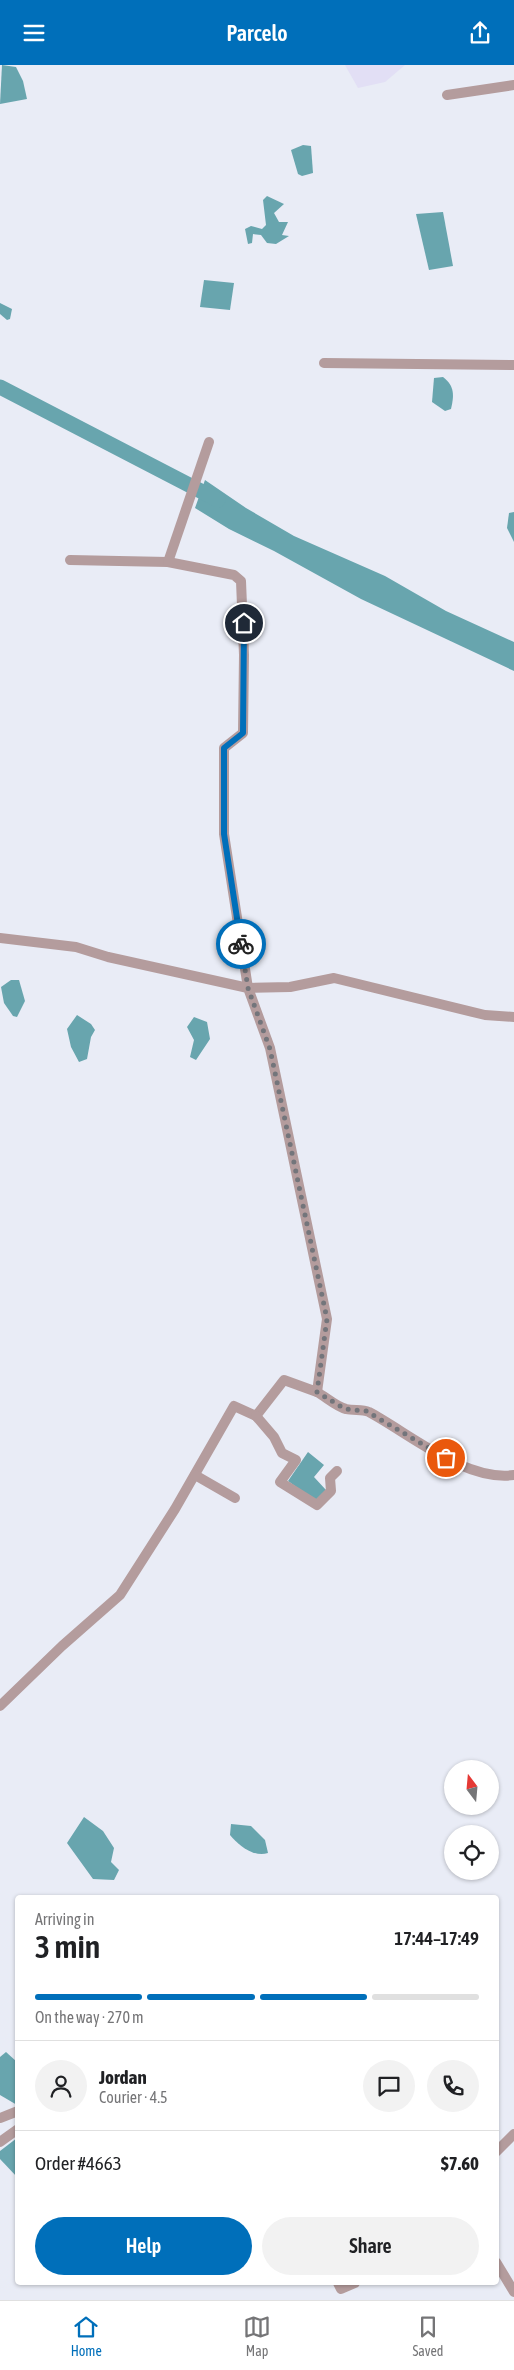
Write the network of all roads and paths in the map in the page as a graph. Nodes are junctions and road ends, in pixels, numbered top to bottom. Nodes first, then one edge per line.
1 (514, 85) edge
2 (447, 95) dead end
3 (324, 363) dead end
4 (514, 365) edge
5 (209, 442) dead end
6 (70, 560) dead end
7 (168, 562) junction
8 (0, 938) edge
9 (248, 988) junction
10 (514, 1017) edge
11 (317, 1392) junction
12 (256, 1416) junction
13 (337, 1471) dead end
14 (194, 1475) junction
15 (514, 1475) edge
16 (235, 1499) dead end
17 (0, 1706) edge
18 (15, 2112) edge
19 (0, 2118) edge
20 (15, 2131) edge
21 (514, 2134) edge
22 (0, 2142) edge
23 (499, 2149) edge
24 (499, 2267) edge
25 (339, 2285) edge
26 (351, 2285) edge
27 (514, 2292) edge

1 - 2 street
3 - 4 street
5 - 7 street
6 - 7 street
7 - 9 street
8 - 9 street
9 - 10 street
9 - 11 street
11 - 12 street
11 - 15 street
12 - 13 street
12 - 14 street
14 - 16 street
14 - 17 street
18 - 19 street
20 - 22 street
21 - 23 street
24 - 27 street
25 - 26 street

